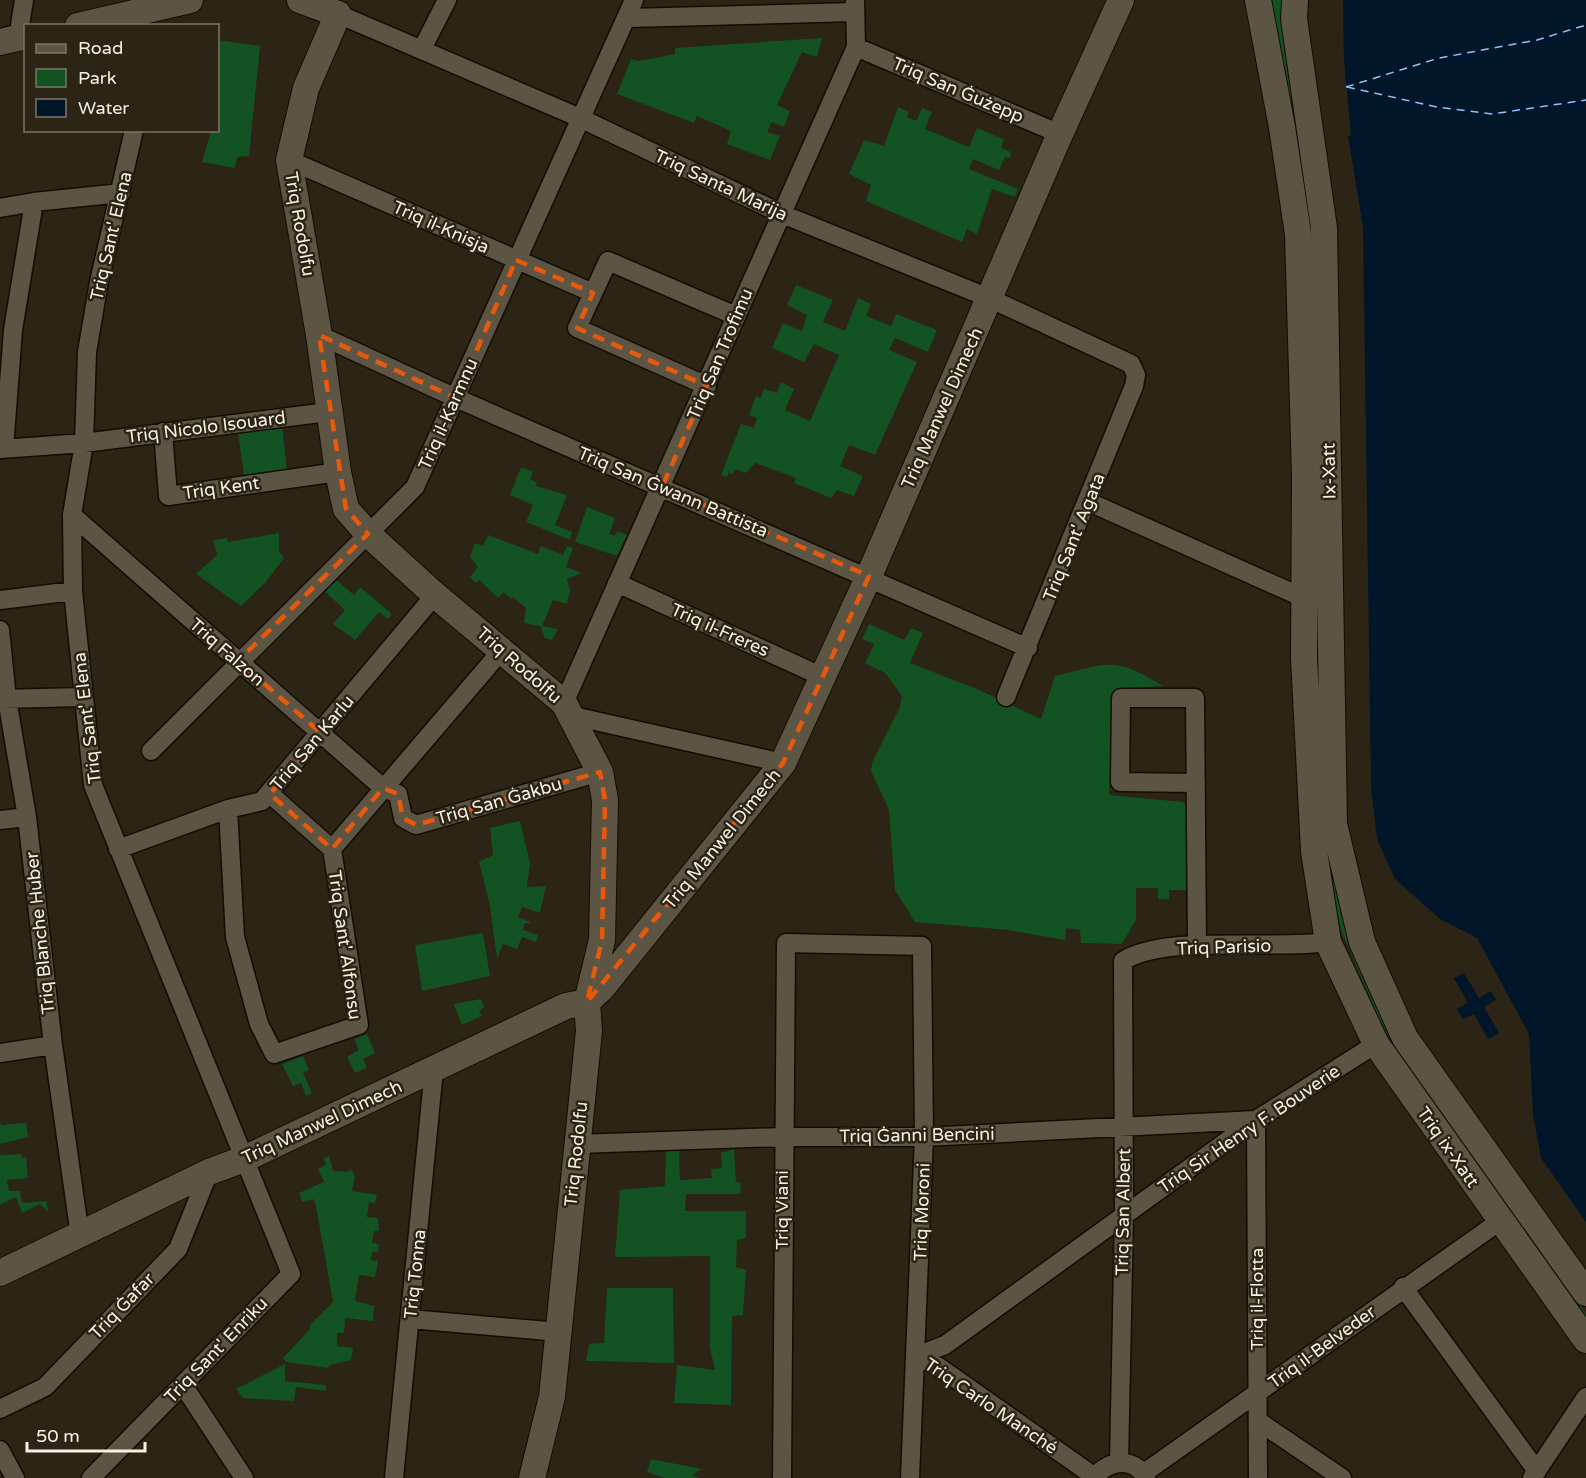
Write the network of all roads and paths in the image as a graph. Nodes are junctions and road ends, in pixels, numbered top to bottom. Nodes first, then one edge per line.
1 (24, 0) edge
2 (190, 0) edge
3 (300, 0) edge
4 (447, 0) edge
5 (634, 0) edge
6 (1121, 0) edge
7 (1258, 0) edge
8 (1295, 0) edge
9 (855, 6) edge
10 (338, 14) junction
11 (628, 18) junction
12 (137, 19) edge
13 (95, 24) edge
14 (11, 38) edge
15 (856, 47) junction
16 (422, 50) junction
17 (580, 118) junction
18 (134, 132) edge
19 (1060, 134) junction
20 (289, 160) junction
21 (121, 193) junction
22 (34, 201) junction
23 (0, 208) edge
24 (782, 214) junction
25 (516, 260) junction
26 (593, 294) junction
27 (989, 298) junction
28 (736, 316) junction
29 (7, 331) edge
30 (319, 335) junction
31 (1136, 375) joint
32 (707, 386) junction
33 (456, 398) junction
34 (328, 412) junction
35 (163, 432) junction
36 (84, 443) junction
37 (2, 449) edge
38 (338, 472) junction
39 (662, 488) junction
40 (1089, 502) junction
41 (72, 515) junction
42 (368, 534) junction
43 (868, 576) junction
44 (617, 583) junction
45 (73, 591) junction
46 (435, 595) junction
47 (1306, 599) junction
48 (0, 600) edge
49 (0, 630) edge
50 (1028, 648) junction
51 (502, 650) junction
52 (238, 661) junction
53 (823, 677) junction
54 (83, 697) junction
55 (1006, 697) dead end
56 (4, 699) edge
57 (568, 710) junction
58 (321, 733) junction
59 (151, 751) dead end
60 (783, 763) junction
61 (600, 772) junction
62 (1196, 783) junction
63 (383, 788) junction
64 (270, 794) junction
65 (228, 809) junction
66 (27, 817) junction
67 (0, 820) edge
68 (118, 849) junction
69 (332, 849) junction
70 (1328, 942) junction
71 (1362, 942) joint
72 (922, 946) joint
73 (1197, 946) junction
74 (1123, 961) joint
75 (587, 1002) junction
76 (1376, 1044) junction
77 (52, 1045) junction
78 (0, 1053) edge
79 (434, 1070) junction
80 (1256, 1120) junction
81 (1124, 1128) junction
82 (782, 1137) junction
83 (924, 1137) junction
84 (577, 1144) junction
85 (244, 1159) junction
86 (209, 1172) junction
87 (1124, 1216) junction
88 (1500, 1221) junction
89 (80, 1236) junction
90 (0, 1273) edge
91 (291, 1274) joint
92 (1403, 1287) junction
93 (1586, 1293) edge
94 (410, 1319) junction
95 (559, 1332) junction
96 (1586, 1340) edge
97 (917, 1356) junction
98 (183, 1385) junction
99 (1258, 1394) junction
100 (1586, 1397) edge
101 (0, 1408) edge
102 (1258, 1421) junction
103 (0, 1450) edge
104 (1119, 1462) junction
105 (1534, 1474) edge
106 (1145, 1475) edge
107 (15, 1478) edge
108 (90, 1478) edge
109 (244, 1478) edge
110 (394, 1478) edge
111 (532, 1478) edge
112 (782, 1478) edge
113 (910, 1478) edge
114 (1094, 1478) edge
115 (1258, 1478) edge
116 (1342, 1478) edge

1 - 14 street
2 - 12 street
3 - 10 street, Triq Santa Marija
4 - 16 street
5 - 11 street, Triq il-Karmnu
6 - 19 street, Triq Manwel Dimech
7 - 47 street, Ix-Xatt
8 - 71 street, Ix-Xatt
9 - 11 street
9 - 15 street, Triq San Trofimu
10 - 16 street, Triq Santa Marija
10 - 20 street, Triq Rodolfu
11 - 17 street, Triq il-Karmnu
12 - 13 street
15 - 19 street, Triq San Ġużepp
15 - 24 street, Triq San Trofimu
16 - 17 street, Triq Santa Marija
17 - 24 street, Triq Santa Marija
17 - 25 street, Triq il-Karmnu
18 - 21 street, Triq Sant' Elena
19 - 27 street, Triq Manwel Dimech
20 - 25 street, Triq il-Knisja
20 - 30 street, Triq Rodolfu
21 - 22 street
21 - 36 street, Triq Sant' Elena
22 - 23 street
22 - 29 street
24 - 27 street, Triq Santa Marija
24 - 28 street, Triq San Trofimu
25 - 26 street, Triq il-Knisja
25 - 33 street, Triq il-Karmnu
26 - 28 street
26 - 32 street
27 - 31 street, Triq Santa Marija
27 - 43 street, Triq Manwel Dimech
28 - 32 street, Triq San Trofimu
29 - 37 street
30 - 33 street, Triq San Ġwann Battista
30 - 34 street, Triq Rodolfu
31 - 40 street, Triq Sant' Agata
32 - 39 street, Triq San Trofimu
33 - 39 street, Triq San Ġwann Battista
33 - 42 street, Triq il-Karmnu
34 - 35 street, Triq Nicolo Isouard
34 - 38 street, Triq Rodolfu
35 - 36 street, Triq Nicolo Isouard
35 - 38 street, Triq Kent
36 - 37 street, Triq Nicolo Isouard
36 - 41 street, Triq Sant' Elena
38 - 42 street, Triq Rodolfu
39 - 43 street, Triq San Ġwann Battista
39 - 44 street, Triq San Trofimu
40 - 47 street
40 - 50 street, Triq Sant' Agata
41 - 45 street, Triq Sant' Elena
41 - 52 street, Triq Falzon
42 - 46 street, Triq Rodolfu
42 - 52 street, Triq il-Karmnu
43 - 50 street, Triq San Ġwann Battista
43 - 53 street, Triq Manwel Dimech
44 - 53 street, Triq il-Freres
44 - 57 street, Triq San Trofimu
45 - 48 street
45 - 54 street, Triq Sant' Elena
46 - 51 street, Triq Rodolfu
46 - 58 street, Triq San Karlu
47 - 70 street, Ix-Xatt
49 - 56 street, Triq Blanche Huber
50 - 55 street, Triq Sant' Agata
51 - 57 street, Triq Rodolfu
51 - 63 street, Triq Sant' Alfonsu
52 - 58 street, Triq Falzon
52 - 59 street, Triq il-Karmnu
53 - 60 street, Triq Manwel Dimech
54 - 56 street
54 - 68 street, Triq Sant' Elena
56 - 66 street, Triq Blanche Huber
57 - 60 street
57 - 61 street, Triq Rodolfu
58 - 63 street, Triq Falzon
58 - 64 street, Triq San Karlu
60 - 75 street, Triq Manwel Dimech
61 - 63 street, Triq San Ġakbu
61 - 75 street, Triq Rodolfu
62 - 62 street
62 - 73 street
63 - 69 street, Triq Sant' Alfonsu
64 - 65 street, Triq San Karlu
64 - 69 street, Triq Sant' Alfonsu
65 - 68 street, Triq San Karlu
65 - 69 street, Triq Sant' Alfonsu
66 - 67 street
66 - 77 street, Triq Blanche Huber
68 - 85 street, Triq Sant' Elena
70 - 73 street, Triq Parisio
70 - 76 street, Triq ix-Xatt
71 - 93 street, Triq ix-Xatt
72 - 82 street, Triq Viani
72 - 83 street, Triq Moroni
73 - 74 street, Triq Parisio
74 - 81 street, Triq San Albert
75 - 79 street, Triq Manwel Dimech
75 - 84 street, Triq Rodolfu
76 - 80 street, Triq Sir Henry F. Bouverie
76 - 88 street, Triq ix-Xatt
77 - 78 street
77 - 89 street, Triq Blanche Huber
79 - 85 street, Triq Manwel Dimech
79 - 94 street, Triq Tonna
80 - 81 street, Triq Ġanni Bencini
80 - 87 street, Triq Sir Henry F. Bouverie
80 - 99 street, Triq il-Flotta
81 - 83 street, Triq Ġanni Bencini
81 - 87 street, Triq San Albert
82 - 83 street, Triq Ġanni Bencini
82 - 84 street, Triq Ġanni Bencini
82 - 112 street, Triq Viani
83 - 97 street, Triq Moroni
84 - 95 street, Triq Rodolfu
85 - 86 street, Triq Manwel Dimech
85 - 91 street, Triq Sant' Elena
86 - 89 street, Triq Manwel Dimech
86 - 101 street, Triq Ġafar
87 - 97 street, Triq Sir Henry F. Bouverie
87 - 104 street, Triq San Albert
88 - 92 street, Triq il-Belveder
88 - 96 street, Triq ix-Xatt
89 - 90 street, Triq Manwel Dimech
91 - 98 street, Triq Sant' Enriku
92 - 99 street, Triq il-Belveder
92 - 105 street
94 - 95 street
94 - 110 street, Triq Tonna
95 - 111 street, Triq Rodolfu
97 - 113 street, Triq Moroni
97 - 114 street, Triq Carlo Manché
98 - 108 street, Triq Sant' Enriku
98 - 109 street
99 - 102 street, Triq il-Flotta
99 - 106 street, Triq il-Belveder
100 - 105 street
102 - 115 street, Triq il-Flotta
102 - 116 street
103 - 107 street
104 - 106 street
104 - 114 street

